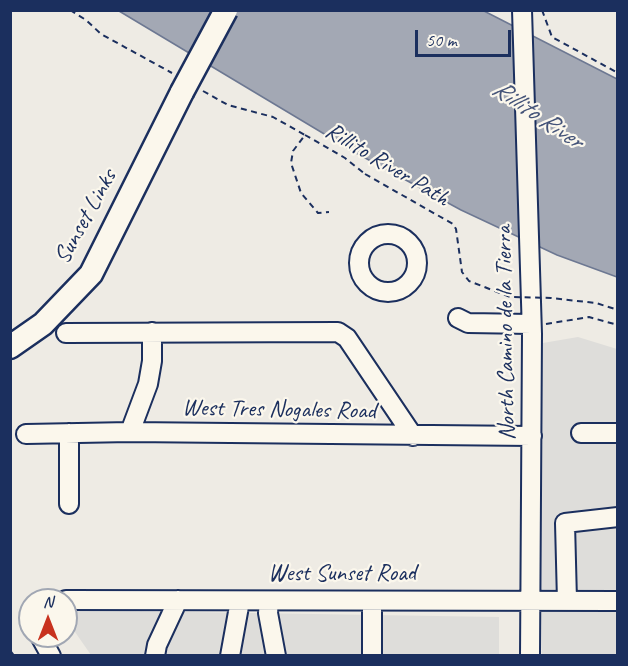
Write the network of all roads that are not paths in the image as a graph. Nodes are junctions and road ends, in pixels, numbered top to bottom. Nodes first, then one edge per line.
1 (226, 10) edge
2 (522, 10) edge
3 (458, 318) dead end
4 (531, 324) junction
5 (152, 332) junction
6 (66, 333) dead end
7 (10, 347) edge
8 (130, 432) junction
9 (69, 433) junction
10 (581, 433) dead end
11 (618, 433) edge
12 (26, 434) dead end
13 (413, 436) junction
14 (532, 436) junction
15 (69, 504) dead end
16 (618, 517) edge
17 (78, 600) edge
18 (178, 600) junction
19 (240, 601) junction
20 (269, 601) junction
21 (372, 601) junction
22 (531, 601) junction
23 (567, 601) junction
24 (618, 601) edge
25 (155, 656) edge
26 (230, 656) edge
27 (276, 656) edge
28 (372, 656) edge
29 (530, 656) edge

1 - 7 main road, Sunset Links, bridge
2 - 4 street, North Camino de la Tierra
3 - 4 street
4 - 14 street, North Camino de la Tierra
5 - 6 street
5 - 8 street
5 - 13 street
8 - 9 street, West Tres Nogales Road
8 - 13 street, West Tres Nogales Road
9 - 12 street, West Tres Nogales Road
9 - 15 street
10 - 11 street
13 - 14 street, West Tres Nogales Road
14 - 22 street, North Camino de la Tierra
16 - 23 street
17 - 18 street, West Sunset Road
18 - 19 street, West Sunset Road
18 - 25 street
19 - 20 street, West Sunset Road
19 - 26 street
20 - 21 street, West Sunset Road
20 - 27 street
21 - 22 street, West Sunset Road
21 - 28 street
22 - 23 street, West Sunset Road
22 - 29 street, North Camino de la Tierra
23 - 24 street, West Sunset Road

